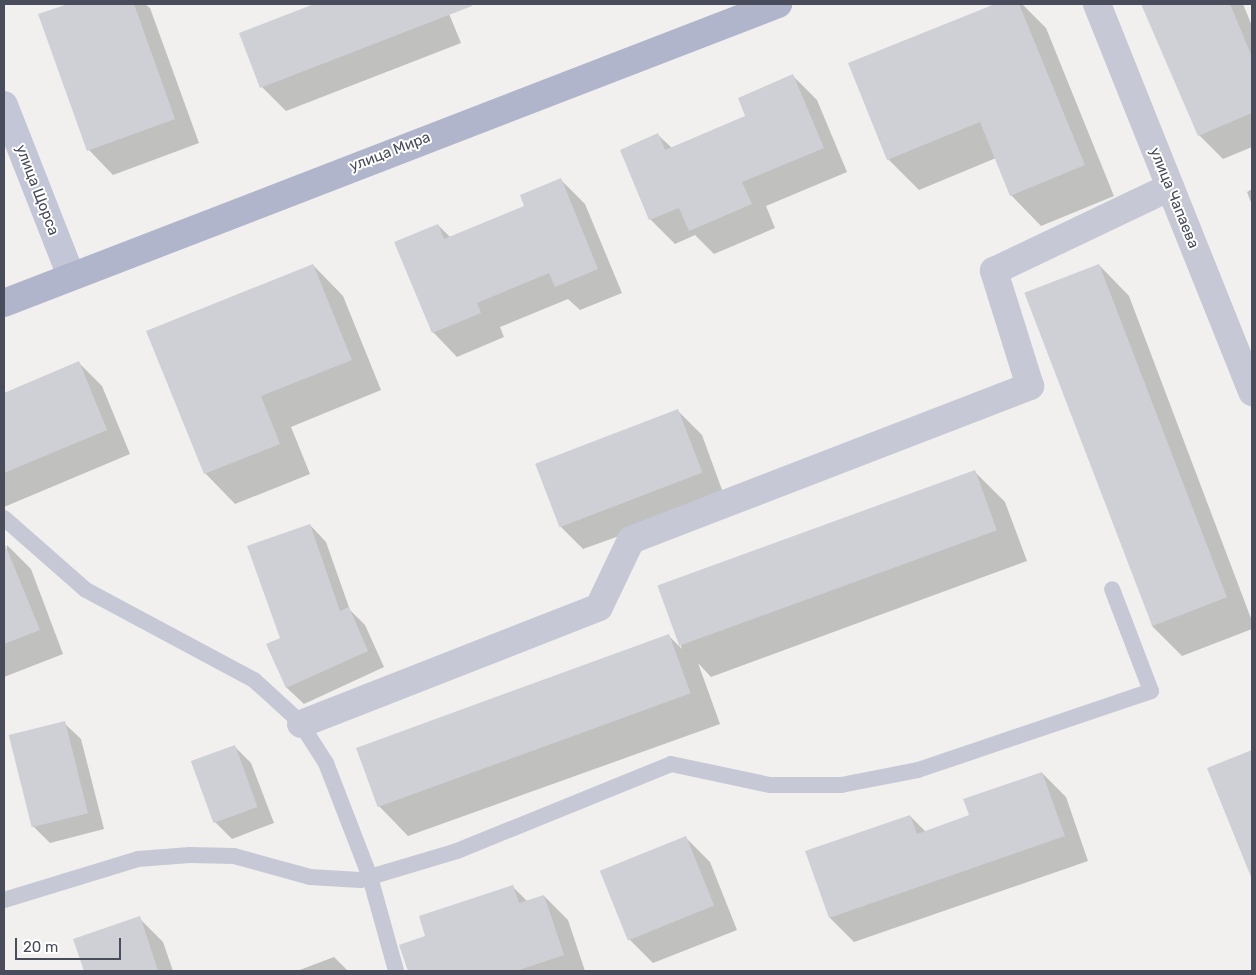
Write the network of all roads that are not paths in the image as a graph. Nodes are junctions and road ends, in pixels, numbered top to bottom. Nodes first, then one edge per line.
1 (778, 4) edge
2 (1097, 4) edge
3 (4, 105) edge
4 (1170, 187) junction
5 (70, 276) junction
6 (4, 303) edge
7 (1252, 392) edge
8 (4, 518) edge
9 (1112, 589) dead end
10 (301, 724) junction
11 (370, 877) junction
12 (4, 900) edge
13 (396, 971) edge

1 - 5 main road, улица Мира
2 - 4 street, улица Чапаева
3 - 5 street, улица Щорса
4 - 7 street, улица Чапаева
4 - 10 street
5 - 6 main road, улица Мира
8 - 10 lane
9 - 11 lane
10 - 11 lane
11 - 12 lane
11 - 13 lane

